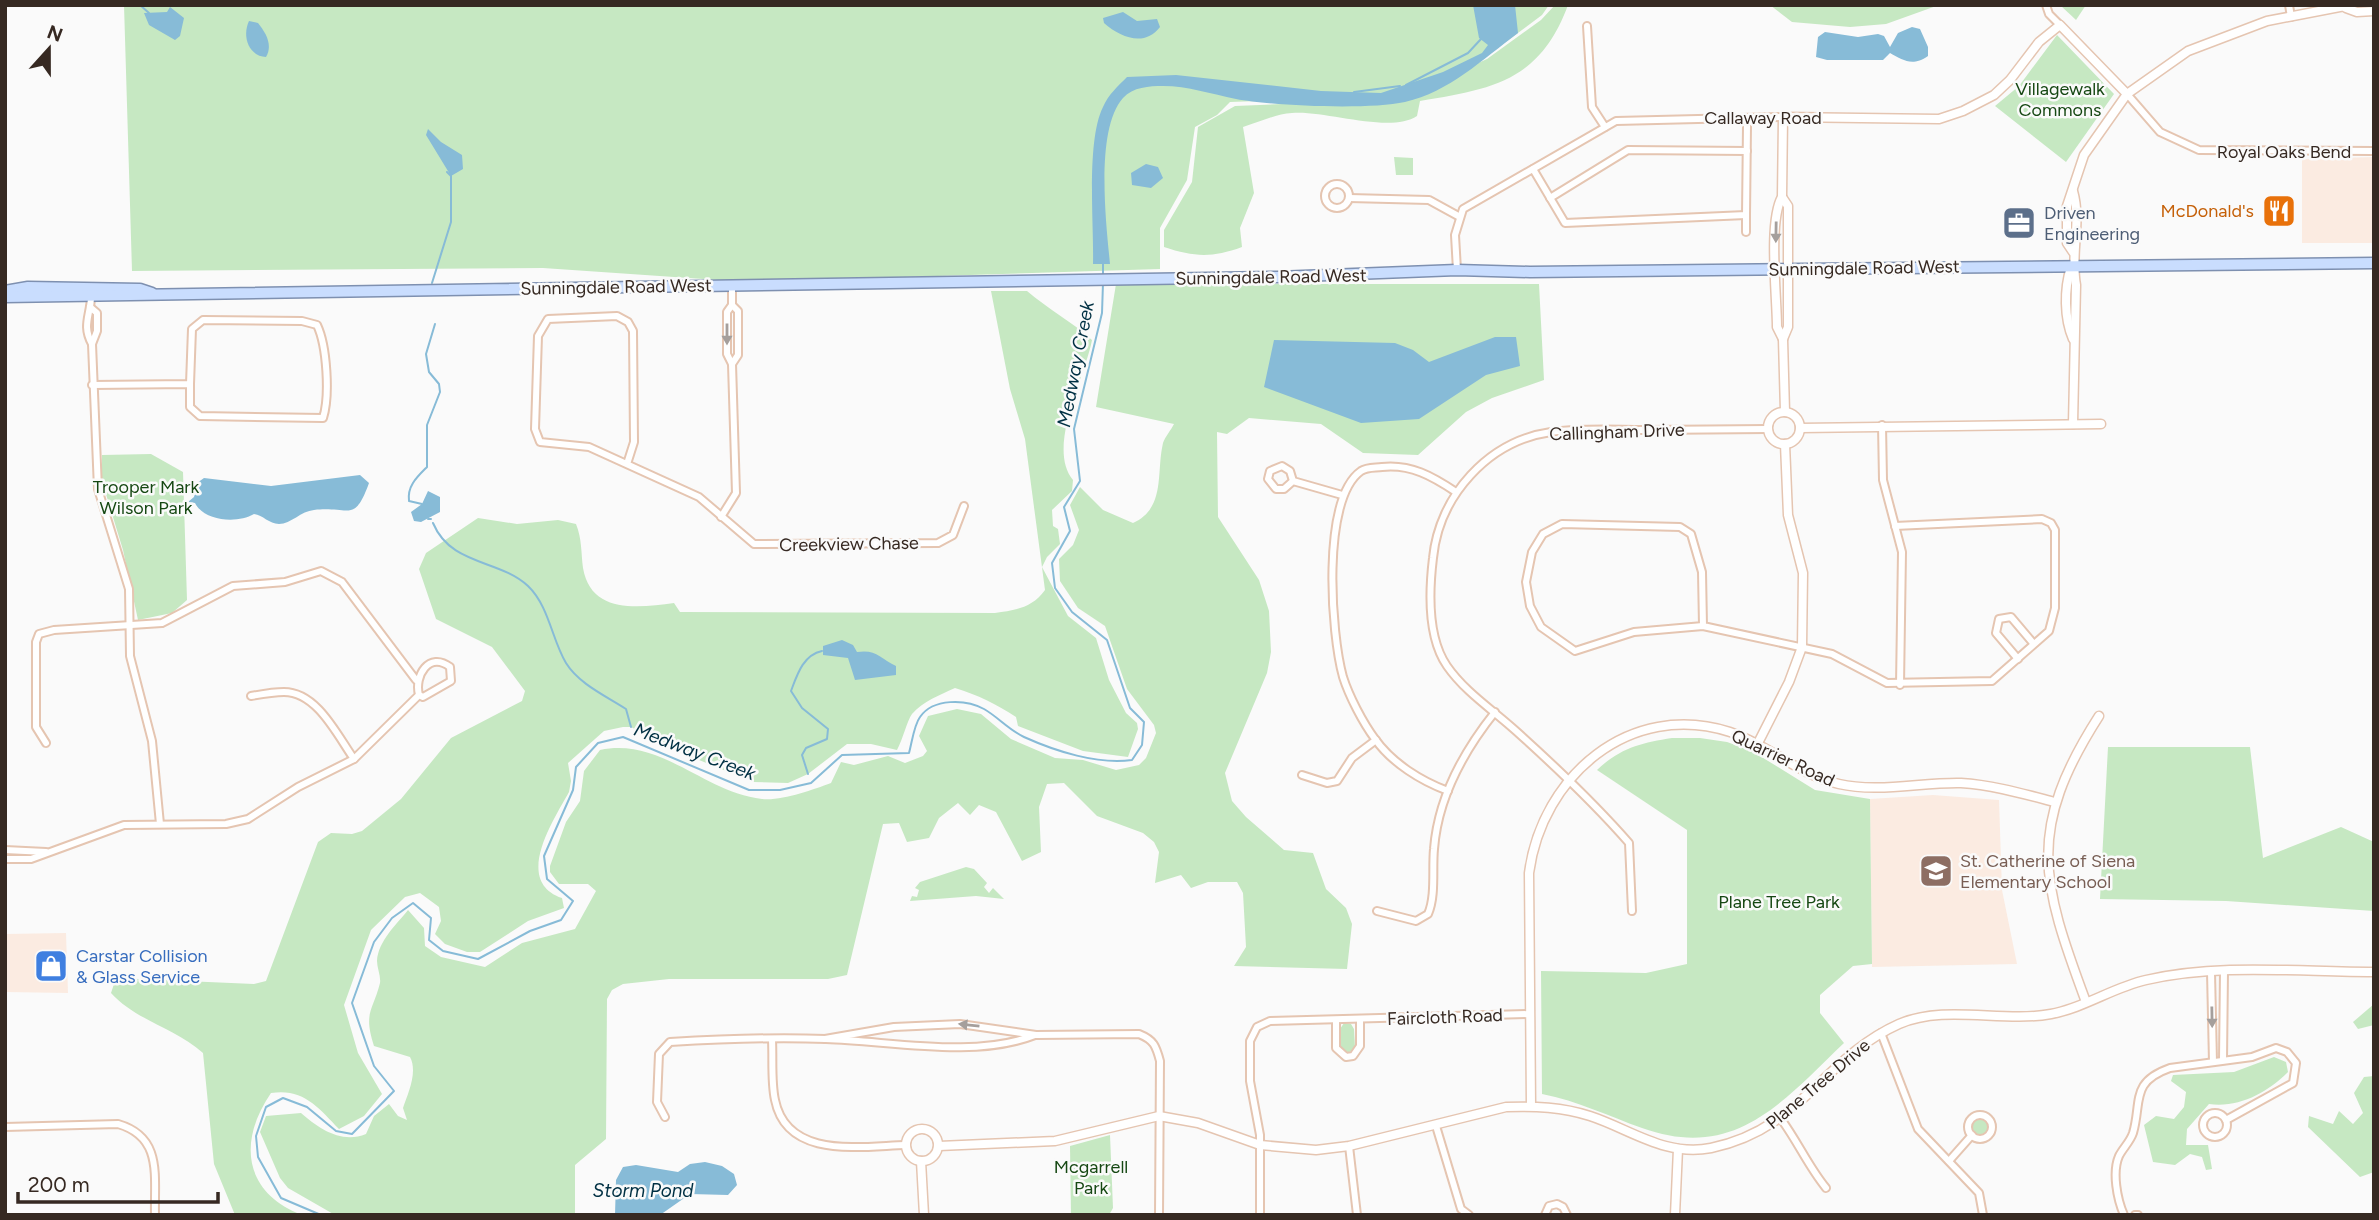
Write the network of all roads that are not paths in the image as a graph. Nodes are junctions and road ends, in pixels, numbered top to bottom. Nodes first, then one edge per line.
1 (2046, 5) edge
2 (2289, 5) edge
3 (2348, 7) edge
4 (2374, 11) edge
5 (2291, 17) junction
6 (2060, 25) junction
7 (1587, 26) dead end
8 (2127, 94) junction
9 (1783, 117) junction
10 (1747, 126) dead end
11 (1605, 127) junction
12 (1747, 151) junction
13 (2374, 152) edge
14 (1533, 169) junction
15 (1782, 197) junction
16 (1349, 198) dead end
17 (1550, 198) junction
18 (1746, 215) junction
19 (1460, 217) junction
20 (1746, 232) dead end
21 (2374, 261) edge
22 (2072, 265) junction
23 (1776, 269) junction
24 (1788, 269) junction
25 (1457, 270) junction
26 (1513, 272) junction
27 (1410, 274) junction
28 (732, 285) junction
29 (5, 291) edge
30 (153, 293) junction
31 (5, 298) edge
32 (90, 303) junction
33 (1783, 339) junction
34 (92, 344) junction
35 (92, 384) junction
36 (190, 384) junction
37 (1784, 412) junction
38 (2073, 424) junction
39 (2101, 424) dead end
40 (1882, 425) junction
41 (1800, 428) junction
42 (1768, 429) junction
43 (1785, 444) junction
44 (626, 464) junction
45 (1293, 481) junction
46 (1456, 492) junction
47 (1342, 495) junction
48 (964, 506) dead end
49 (722, 517) junction
50 (1895, 526) junction
51 (1703, 626) junction
52 (129, 627) junction
53 (2033, 643) junction
54 (1802, 647) junction
55 (2018, 659) junction
56 (416, 680) junction
57 (1900, 685) junction
58 (419, 695) junction
59 (251, 696) dead end
60 (1495, 712) junction
61 (2099, 716) dead end
62 (1376, 740) junction
63 (46, 743) dead end
64 (1758, 743) junction
65 (354, 759) junction
66 (1302, 775) dead end
67 (1568, 778) junction
68 (1448, 791) junction
69 (2055, 802) junction
70 (160, 824) junction
71 (5, 850) edge
72 (48, 852) junction
73 (5, 859) edge
74 (1377, 911) dead end
75 (1632, 911) dead end
76 (2224, 971) junction
77 (2211, 972) junction
78 (2374, 972) edge
79 (2086, 1002) junction
80 (1530, 1014) junction
81 (1360, 1019) junction
82 (1336, 1020) junction
83 (1881, 1033) junction
84 (1036, 1035) junction
85 (825, 1039) junction
86 (772, 1040) junction
87 (2223, 1060) junction
88 (2213, 1062) junction
89 (1531, 1106) junction
90 (1159, 1116) junction
91 (666, 1117) dead end
92 (1781, 1119) junction
93 (2226, 1120) junction
94 (1436, 1126) junction
95 (5, 1127) edge
96 (1972, 1135) dead end
97 (1260, 1144) junction
98 (906, 1145) junction
99 (939, 1146) junction
100 (1349, 1146) junction
101 (1678, 1149) junction
102 (921, 1161) junction
103 (1949, 1161) junction
104 (1826, 1188) dead end
105 (155, 1215) edge
106 (923, 1215) edge
107 (1159, 1215) edge
108 (1260, 1215) edge
109 (1357, 1215) edge
110 (1469, 1215) edge
111 (1545, 1215) edge
112 (1567, 1215) edge
113 (1675, 1215) edge
114 (1983, 1215) edge
115 (2124, 1215) edge

1 - 6 street, Royal Oaks Bend
2 - 5 street
3 - 4 street
3 - 5 street
5 - 8 street
6 - 8 street, Royal Oaks Bend
6 - 9 street, Callaway Road
7 - 11 street
8 - 13 street, Royal Oaks Bend
8 - 22 street
9 - 11 street, Callaway Road
9 - 15 street
10 - 12 street
11 - 14 street, Callaway Road
12 - 17 street
12 - 18 street
14 - 17 street
14 - 19 street, Callaway Road
15 -> 23 street
15 - 24 street
16 - 19 street
17 - 18 street
18 - 20 street
19 - 25 street
21 - 22 main road, Sunningdale Road West
22 - 24 main road, Sunningdale Road West
22 - 38 street
23 - 24 main road, Sunningdale Road West
23 - 26 main road, Sunningdale Road West
23 - 33 street
24 - 33 street
25 - 26 main road, Sunningdale Road West
25 - 27 main road, Sunningdale Road West
26 - 27 main road, Sunningdale Road West
27 - 28 main road, Sunningdale Road West
28 - 30 main road, Sunningdale Road West
28 - 49 street
29 - 30 main road, Sunningdale Road West
30 - 32 main road, Sunningdale Road West
31 - 32 main road, Sunningdale Road West
32 - 34 street
32 - 34 street
33 - 37 street
34 - 35 street
35 - 36 street
35 - 52 street
36 - 36 street
37 - 41 street
37 - 42 street
38 - 39 street
38 - 40 street
40 - 41 street
40 - 50 street
41 - 43 street
42 - 43 street
42 - 46 street, Callingham Drive
43 - 54 street
44 - 44 street, Creekview Chase
44 - 49 street, Creekview Chase
45 - 45 street
45 - 47 street
46 - 47 street
46 - 60 street, Callingham Drive
47 - 62 street
48 - 49 street, Creekview Chase
50 - 53 street
50 - 57 street
51 - 51 street
51 - 54 street
52 - 56 street
52 - 63 street
52 - 70 street
53 - 55 street
53 - 55 street
54 - 57 street
54 - 64 street
55 - 57 street
56 - 58 street
56 - 58 street
58 - 65 street
59 - 65 street
60 - 67 street, Callingham Drive
60 - 68 street
61 - 69 street
62 - 66 street
62 - 68 street
64 - 67 street, Quarrier Road
64 - 69 street, Quarrier Road
65 - 70 street
67 - 75 street, Callingham Drive
67 - 80 street, Quarrier Road
68 - 74 street
69 - 79 street
70 - 72 street
71 - 72 street
72 - 73 street
76 - 77 street, Plane Tree Drive
76 - 78 street, Plane Tree Drive
76 - 87 street
77 - 79 street, Plane Tree Drive
77 -> 88 street
79 - 83 street, Plane Tree Drive
80 - 81 street, Faircloth Road
80 - 89 street, Quarrier Road
81 - 82 street, Faircloth Road
81 - 82 street
82 - 97 street, Faircloth Road
83 - 92 street, Plane Tree Drive
83 - 103 street
84 - 85 street
84 -> 85 street
84 - 90 street
85 - 86 street
86 - 91 street
86 - 98 street
87 - 88 street
87 - 93 street
88 - 115 street
89 - 94 street, Plane Tree Drive
89 - 101 street, Plane Tree Drive
90 - 97 street, Plane Tree Drive
90 - 99 street, Plane Tree Drive
90 - 107 street
92 - 101 street, Plane Tree Drive
92 - 104 street
93 - 93 street
94 - 100 street, Plane Tree Drive
94 - 110 street
95 - 105 street
96 - 103 street
97 - 100 street, Plane Tree Drive
97 - 108 street
98 - 99 street
98 - 102 street
99 - 102 street
100 - 109 street
101 - 113 street
102 - 106 street
103 - 114 street
111 - 112 street

